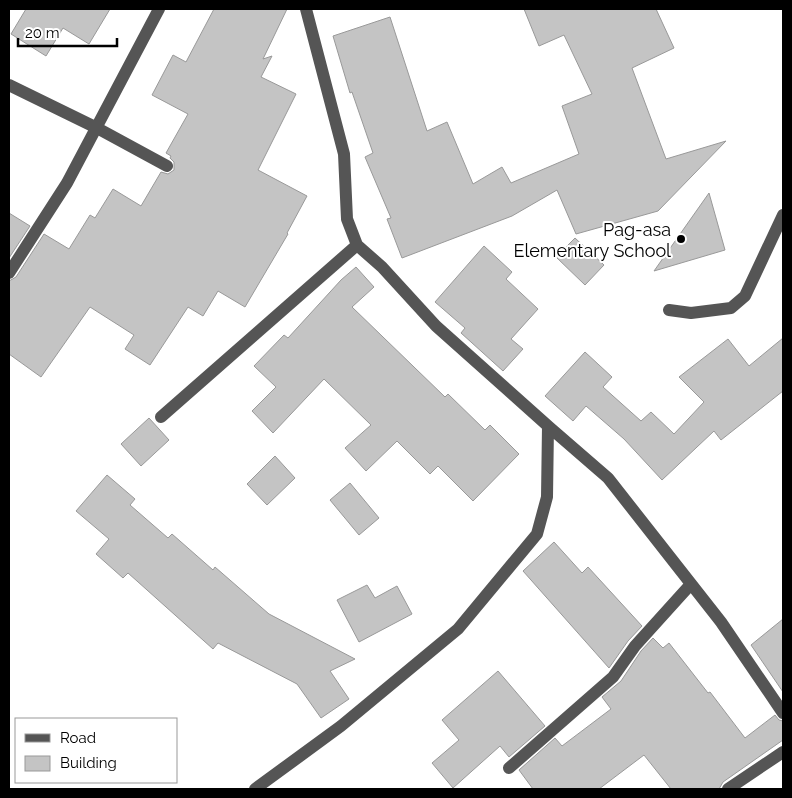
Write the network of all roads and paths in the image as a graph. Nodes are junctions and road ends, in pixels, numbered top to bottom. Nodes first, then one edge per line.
1 (160, 9) edge
2 (306, 9) edge
3 (9, 85) edge
4 (97, 128) junction
5 (167, 166) dead end
6 (783, 215) edge
7 (357, 244) junction
8 (9, 273) edge
9 (670, 310) dead end
10 (161, 416) dead end
11 (548, 426) junction
12 (691, 584) junction
13 (783, 713) edge
14 (783, 752) edge
15 (510, 768) dead end
16 (255, 789) edge
17 (728, 789) edge

1 - 4 street
2 - 7 street
3 - 4 street
4 - 5 street
4 - 8 street
6 - 9 street
7 - 10 street
7 - 11 street
11 - 12 street
11 - 16 street
12 - 13 street
12 - 15 street
14 - 17 street

